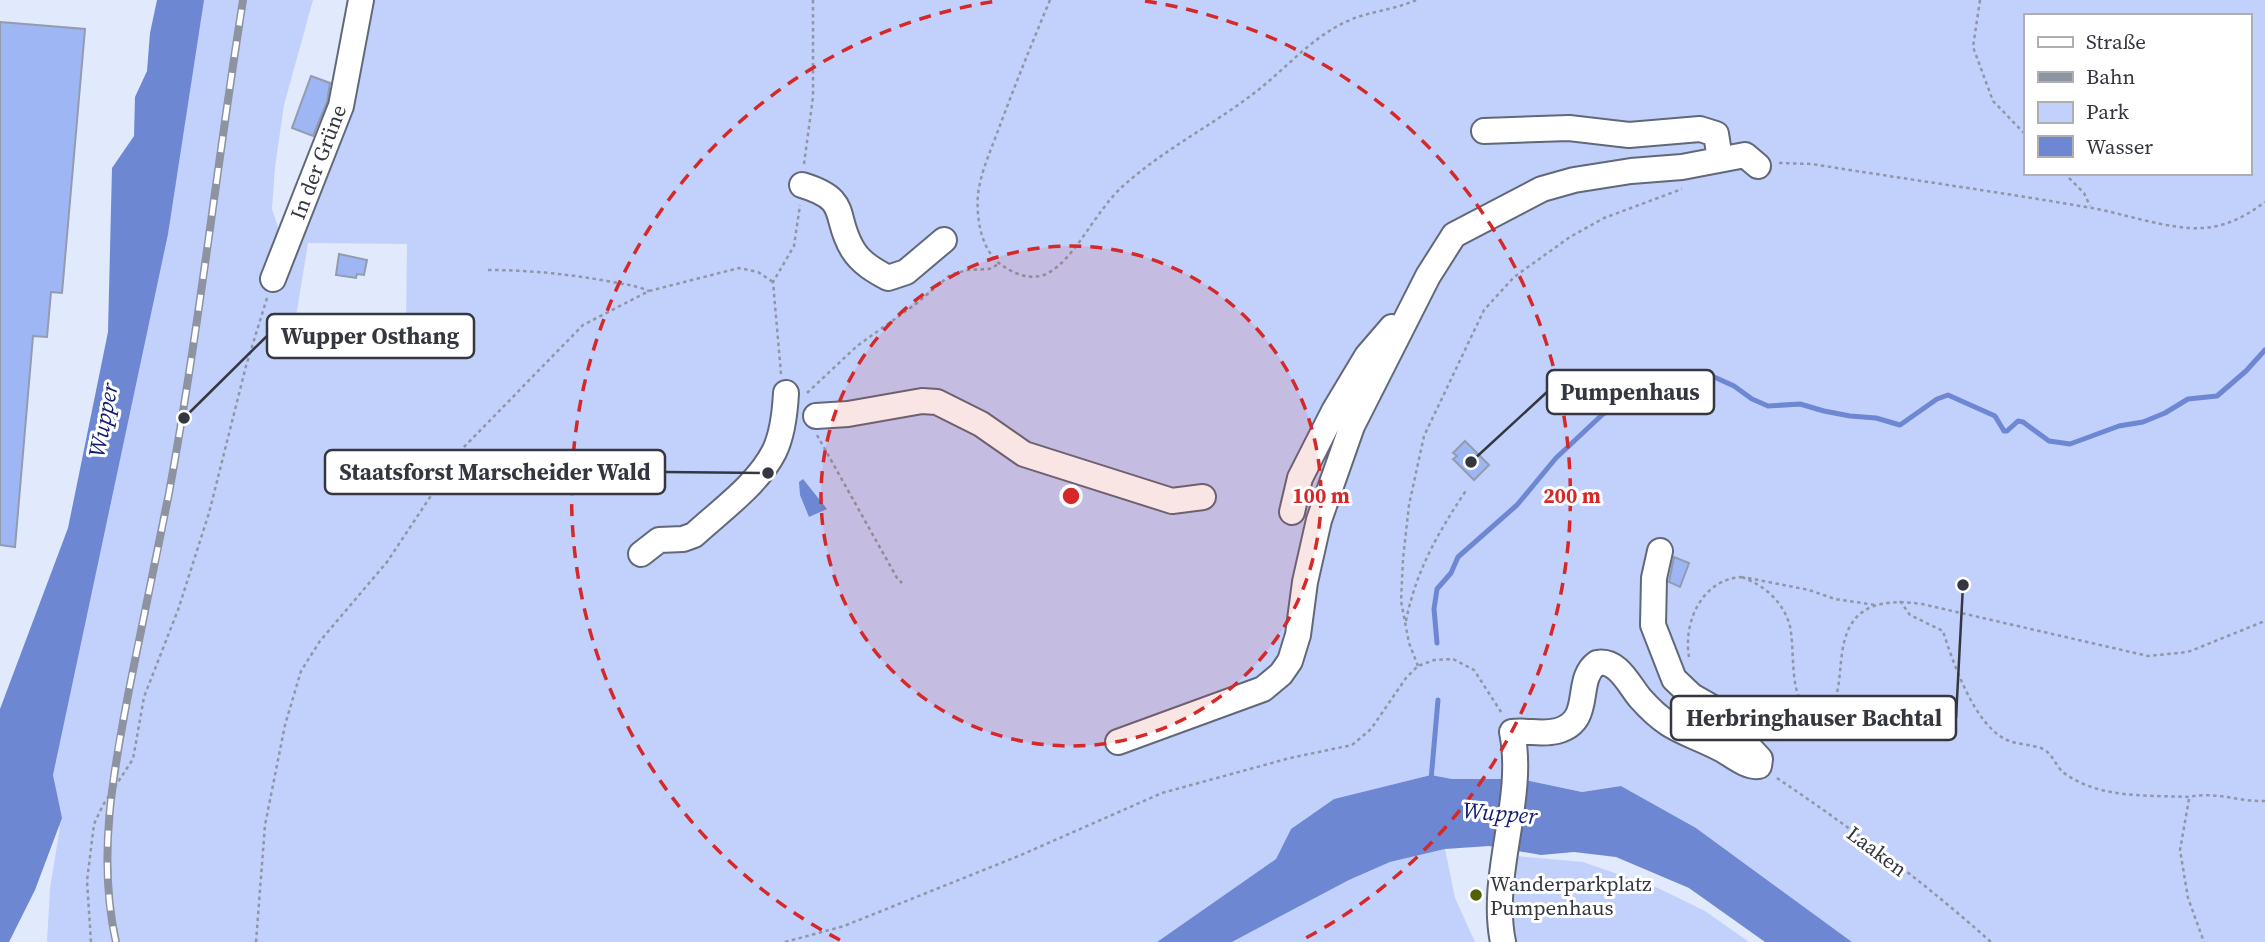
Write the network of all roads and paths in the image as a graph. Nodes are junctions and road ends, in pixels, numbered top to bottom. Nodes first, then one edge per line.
1 (361, 0) edge
2 (813, 0) edge
3 (1050, 0) edge
4 (1416, 0) edge
5 (1980, 0) edge
6 (1484, 131) dead end
7 (2024, 133) edge
8 (1720, 159) junction
9 (1758, 166) joint
10 (2066, 175) edge
11 (802, 185) junction
12 (1691, 186) dead end
13 (2265, 202) edge
14 (2091, 208) junction
15 (944, 240) dead end
16 (999, 264) junction
17 (488, 270) dead end
18 (272, 279) joint
19 (773, 282) junction
20 (649, 291) junction
21 (1402, 327) junction
22 (805, 410) junction
23 (1468, 489) dead end
24 (1203, 497) dead end
25 (1292, 512) dead end
26 (1660, 551) dead end
27 (641, 554) dead end
28 (1742, 578) junction
29 (902, 583) dead end
30 (1899, 600) junction
31 (1875, 605) junction
32 (2265, 621) edge
33 (1405, 624) junction
34 (1690, 665) dead end
35 (1418, 666) junction
36 (1512, 732) junction
37 (1118, 742) dead end
38 (1759, 766) junction
39 (2189, 797) junction
40 (2265, 801) edge
41 (91, 942) edge
42 (256, 942) edge
43 (785, 942) edge
44 (1503, 942) edge
45 (1991, 942) edge
46 (2204, 942) edge

1 - 18 street, In der Grüne
2 - 11 path
3 - 16 path
4 - 16 path
5 - 7 path
6 - 8 street
8 - 9 street
8 - 21 street
9 - 14 path
10 - 14 path
11 - 15 street
11 - 19 path
12 - 33 path
13 - 14 path
16 - 22 path
17 - 20 path
18 - 41 path
19 - 20 path
19 - 22 path
20 - 42 path
21 - 25 street
21 - 37 street
22 - 24 street
22 - 27 street
22 - 29 path
23 - 33 path
26 - 38 street
28 - 31 path
28 - 31 path
28 - 34 path
30 - 31 path
30 - 32 path
30 - 39 path
33 - 35 path
35 - 36 path
35 - 43 path
36 - 38 street
36 - 44 street
38 - 45 path, Laaken
39 - 40 path
39 - 46 path

